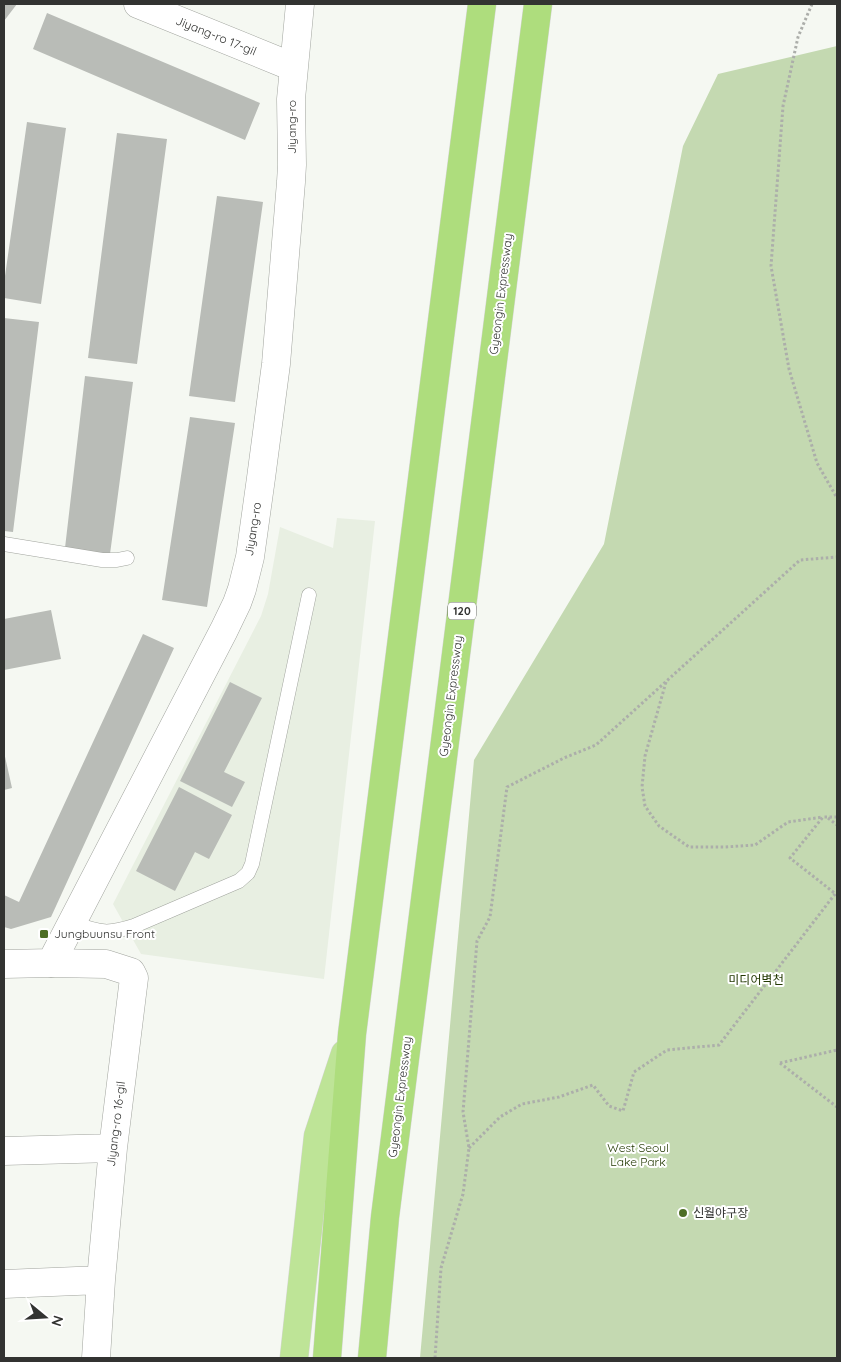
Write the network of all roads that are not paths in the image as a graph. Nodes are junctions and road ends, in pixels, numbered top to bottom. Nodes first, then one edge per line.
1 (138, 4) edge
2 (300, 4) edge
3 (482, 4) edge
4 (538, 4) edge
5 (293, 67) junction
6 (4, 544) edge
7 (127, 558) dead end
8 (309, 595) dead end
9 (72, 923) junction
10 (51, 963) junction
11 (4, 964) edge
12 (352, 1034) junction
13 (113, 1148) junction
14 (4, 1151) edge
15 (385, 1217) junction
16 (101, 1280) junction
17 (4, 1284) edge
18 (96, 1358) edge
19 (294, 1358) edge
20 (327, 1358) edge
21 (372, 1358) edge
22 (389, 1358) edge

1 - 5 street, Jiyang-ro 17-gil
2 - 5 street, Jiyang-ro
3 - 12 highway
4 - 15 highway, Gyeongin Expressway / 120
5 - 9 street, Jiyang-ro
6 - 7 lane
8 - 9 lane
9 - 10 street, Jiyang-ro
10 - 11 street
10 - 13 street, Jiyang-ro 16-gil
12 - 19 highway
12 - 20 highway
13 - 14 street
13 - 16 street, Jiyang-ro 16-gil
15 - 21 highway, Gyeongin Expressway
15 - 22 highway
16 - 17 street
16 - 18 street, Jiyang-ro 16-gil

